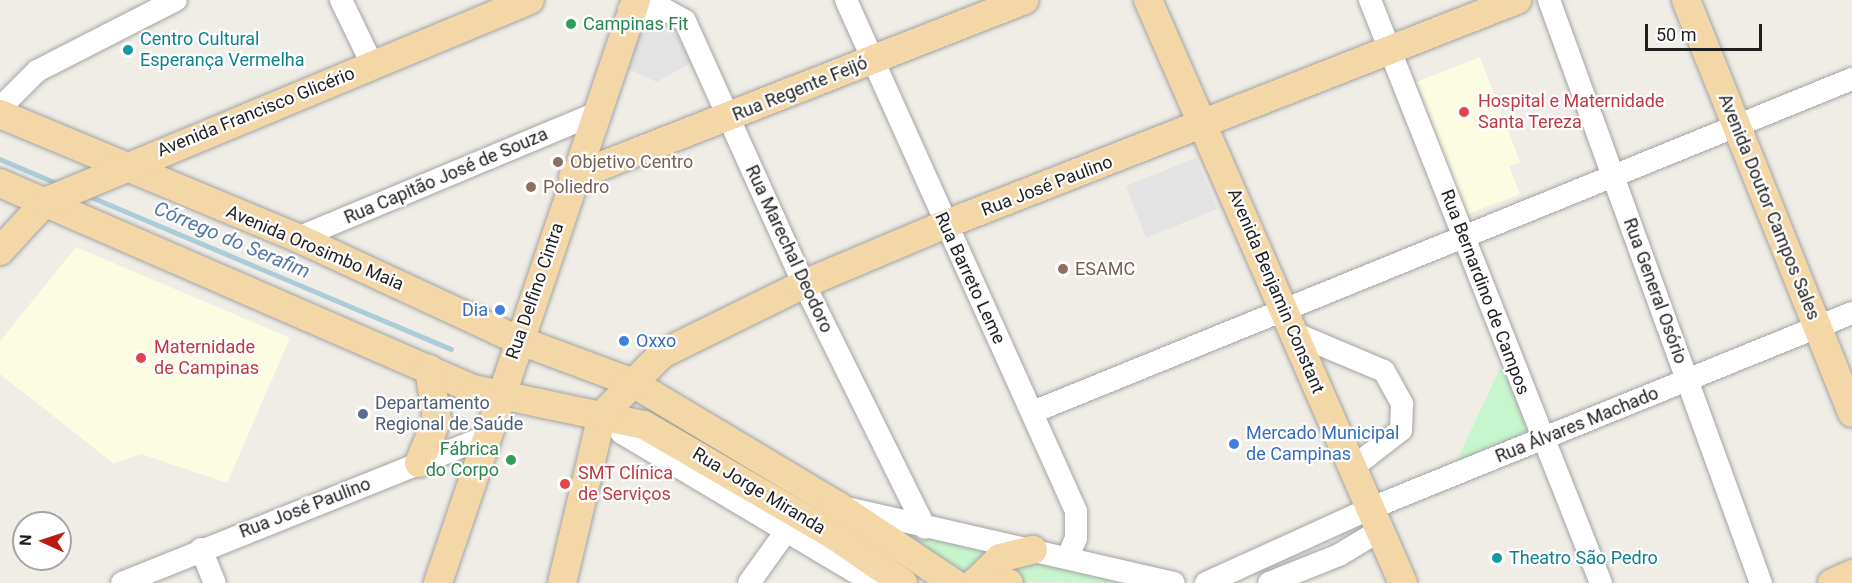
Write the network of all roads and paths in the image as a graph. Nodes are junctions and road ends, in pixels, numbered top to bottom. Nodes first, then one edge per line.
1 (176, 0) edge
2 (341, 0) edge
3 (530, 0) edge
4 (846, 0) edge
5 (1026, 0) edge
6 (1148, 0) edge
7 (1370, 0) edge
8 (1517, 0) edge
9 (1549, 0) edge
10 (1686, 0) edge
11 (633, 5) edge
12 (1388, 49) junction
13 (873, 60) junction
14 (372, 64) junction
15 (1852, 79) edge
16 (0, 108) edge
17 (0, 114) edge
18 (594, 114) junction
19 (728, 119) junction
20 (1204, 126) junction
21 (1737, 126) junction
22 (114, 171) junction
23 (573, 177) junction
24 (1613, 177) junction
25 (0, 183) edge
26 (55, 198) junction
27 (944, 225) junction
28 (298, 238) junction
29 (1465, 238) junction
30 (0, 251) edge
31 (804, 284) junction
32 (1852, 313) edge
33 (1290, 322) junction
34 (1817, 328) junction
35 (518, 340) junction
36 (429, 369) junction
37 (1688, 380) junction
38 (631, 382) junction
39 (501, 398) junction
40 (1033, 412) junction
41 (1852, 413) edge
42 (604, 415) junction
43 (490, 435) junction
44 (1543, 440) junction
45 (419, 463) junction
46 (1352, 468) junction
47 (838, 506) junction
48 (1374, 520) junction
49 (925, 528) junction
50 (787, 530) junction
51 (201, 549) junction
52 (1033, 550) junction
53 (1068, 557) junction
54 (1852, 574) edge
55 (122, 583) edge
56 (215, 583) edge
57 (438, 583) edge
58 (562, 583) edge
59 (749, 583) edge
60 (874, 583) edge
61 (903, 583) edge
62 (968, 583) edge
63 (1009, 583) edge
64 (1174, 583) edge
65 (1206, 583) edge
66 (1269, 583) edge
67 (1403, 583) edge
68 (1601, 583) edge
69 (1761, 583) edge
70 (1832, 583) edge

1 - 16 street
2 - 14 street
3 - 14 main road, Avenida Francisco Glicério
4 - 13 street, Rua Barreto Leme
5 - 13 main road, Rua Regente Feijó
6 - 20 main road, Avenida Benjamin Constant
7 - 12 street, Rua Bernardino de Campos
8 - 12 main road, Rua José Paulino
9 - 24 street, Rua General Osório
10 - 21 main road, Avenida Doutor Campos Sales
11 - 18 main road, Rua Delfino Cintra
11 - 19 street, Rua Marechal Deodoro
12 - 20 main road, Rua José Paulino
12 - 29 street, Rua Bernardino de Campos
13 - 19 main road, Rua Regente Feijó
13 - 27 street, Rua Barreto Leme
14 - 22 main road, Avenida Francisco Glicério
15 - 21 street
17 - 22 main road, Avenida Orosimbo Maia
18 - 23 main road, Rua Delfino Cintra
18 - 28 street, Rua Capitão José de Souza
19 - 23 main road, Rua Regente Feijó
19 - 31 street, Rua Marechal Deodoro
20 - 27 main road, Rua José Paulino
20 - 33 main road, Avenida Benjamin Constant
21 - 24 street
21 - 34 main road, Avenida Doutor Campos Sales
22 - 26 main road, Avenida Francisco Glicério
22 - 28 main road, Avenida Orosimbo Maia
23 - 35 main road, Rua Delfino Cintra
24 - 29 street
24 - 37 street, Rua General Osório
25 - 26 main road
26 - 30 main road, Avenida Francisco Glicério
26 - 36 main road
27 - 31 main road, Rua José Paulino
27 - 40 street, Rua Barreto Leme
28 - 35 main road, Avenida Orosimbo Maia
29 - 33 street
29 - 44 street, Rua Bernardino de Campos
31 - 38 main road, Rua José Paulino
31 - 49 street, Rua Marechal Deodoro
32 - 34 street, Rua Álvares Machado
33 - 40 street
33 - 46 main road, Avenida Benjamin Constant
33 - 46 street
34 - 37 street, Rua Álvares Machado
34 - 41 main road, Avenida Doutor Campos Sales
35 - 38 main road, Avenida Orosimbo Maia
35 - 39 main road, Rua Delfino Cintra
36 - 39 main road
36 - 45 main road
37 - 44 street, Rua Álvares Machado
37 - 69 street, Rua General Osório
38 - 42 main road, Rua José Paulino
38 - 47 main road, Rua Jorge Miranda
39 - 42 main road
39 - 43 main road, Rua Delfino Cintra
40 - 53 street, Rua Barreto Leme
42 - 50 street, Rua Jorge Miranda
42 - 58 main road
42 - 61 main road, Rua Jorge Miranda
43 - 45 street, Rua José Paulino
43 - 57 main road, Rua Delfino Cintra
44 - 48 street, Rua Álvares Machado
44 - 68 street, Rua Bernardino de Campos
45 - 51 street, Rua José Paulino
46 - 48 main road, Avenida Benjamin Constant
47 - 49 street, Rua Jorge Miranda
47 - 62 main road, Rua Jorge Miranda
48 - 65 street
48 - 66 street
48 - 67 main road, Avenida Benjamin Constant
49 - 52 street, Rua Jorge Miranda
50 - 59 street
50 - 60 street, Rua Jorge Miranda
51 - 55 street, Rua José Paulino
51 - 56 street
52 - 53 street, Rua Jorge Miranda
52 - 62 main road
53 - 64 street, Rua Jorge Miranda
54 - 70 main road
62 - 63 main road

